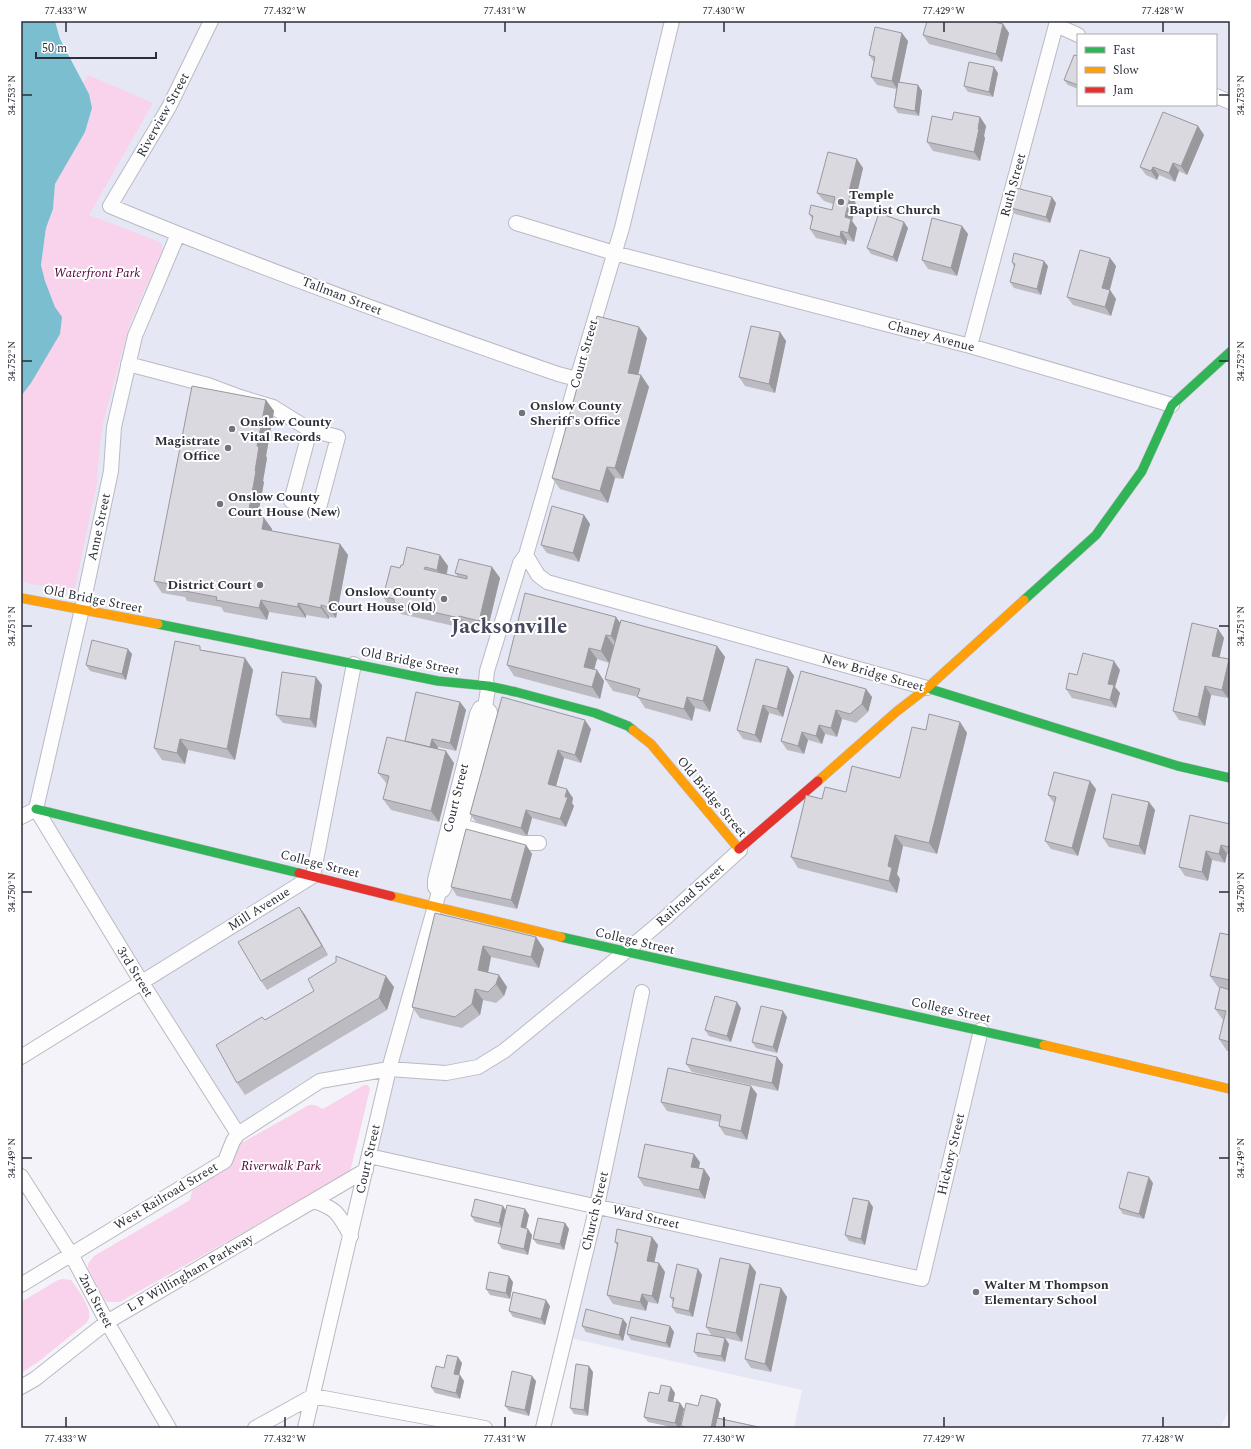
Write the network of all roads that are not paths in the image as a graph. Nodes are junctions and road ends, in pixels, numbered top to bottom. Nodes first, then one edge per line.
1 (210, 21) edge
2 (672, 21) edge
3 (1077, 35) edge
4 (1217, 96) edge
5 (1230, 102) edge
6 (110, 206) joint
7 (516, 223) dead end
8 (178, 234) junction
9 (614, 253) junction
10 (970, 346) junction
11 (1230, 352) edge
12 (128, 364) junction
13 (577, 379) junction
14 (1172, 405) junction
15 (310, 430) junction
16 (526, 555) junction
17 (21, 598) edge
18 (82, 609) junction
19 (354, 664) junction
20 (488, 686) junction
21 (927, 688) junction
22 (485, 707) junction
23 (1230, 778) edge
24 (36, 809) junction
25 (21, 817) edge
26 (461, 826) junction
27 (539, 843) dead end
28 (740, 850) junction
29 (313, 876) junction
30 (439, 892) junction
31 (435, 906) junction
32 (625, 952) junction
33 (142, 983) junction
34 (642, 992) dead end
35 (981, 1030) junction
36 (21, 1056) edge
37 (389, 1069) junction
38 (1230, 1089) edge
39 (238, 1134) junction
40 (369, 1156) junction
41 (366, 1170) junction
42 (21, 1176) edge
43 (314, 1200) junction
44 (597, 1206) junction
45 (350, 1236) junction
46 (71, 1254) junction
47 (922, 1279) joint
48 (21, 1285) edge
49 (107, 1322) junction
50 (21, 1387) edge
51 (313, 1396) junction
52 (169, 1428) edge
53 (255, 1428) edge
54 (305, 1428) edge
55 (485, 1428) edge
56 (543, 1428) edge

1 - 6 street, Riverview Street
2 - 9 street, Court Street
3 - 10 street, Ruth Street
4 - 5 street
6 - 8 street, Tallman Street
7 - 9 street, Chaney Avenue
8 - 12 street, Anne Street
8 - 13 street, Tallman Street
9 - 10 street, Chaney Avenue
9 - 13 street, Court Street
10 - 14 street, Chaney Avenue
11 - 14 main road
12 - 15 street
12 - 18 street, Anne Street
13 - 16 street, Court Street
14 - 21 main road, Railroad Street
15 - 15 street
16 - 20 street, Court Street
16 - 21 street, New Bridge Street
17 - 18 main road, Old Bridge Street
18 - 19 main road, Old Bridge Street
18 - 24 street, Anne Street
19 - 20 main road, Old Bridge Street
19 - 29 street
20 - 22 street, Court Street
20 - 28 main road, Old Bridge Street
21 - 23 main road, New Bridge Street
21 - 28 main road, Railroad Street
22 - 26 street, Court Street
22 - 30 street, Court Street
24 - 25 street
24 - 29 main road, College Street
24 - 33 street, 3rd Street
26 - 27 street
26 - 30 street, Court Street
28 - 32 street, Railroad Street
29 - 31 main road, College Street
29 - 33 street, Mill Avenue
30 - 31 street, Court Street
31 - 32 main road, College Street
31 - 37 street, Court Street
32 - 35 main road, College Street
32 - 37 street, Railroad Street
33 - 36 street, Mill Avenue
33 - 39 street, 3rd Street
34 - 44 street, Church Street
35 - 38 main road, College Street
35 - 47 street, Hickory Street
37 - 39 street, West Railroad Street
37 - 40 street, Court Street
39 - 46 street, West Railroad Street
40 - 41 street, Court Street
40 - 44 street, Ward Street
41 - 43 street, L P Willingham Parkway
41 - 45 street, Court Street
42 - 46 street, 2nd Street
43 - 45 street
43 - 49 street, L P Willingham Parkway
44 - 47 street, Ward Street
44 - 56 street, Church Street
45 - 51 street, Court Street
46 - 48 street, West Railroad Street
46 - 49 street, 2nd Street
49 - 50 street, L P Willingham Parkway
49 - 52 street, 2nd Street
51 - 53 street
51 - 54 street, Court Street
51 - 55 street

